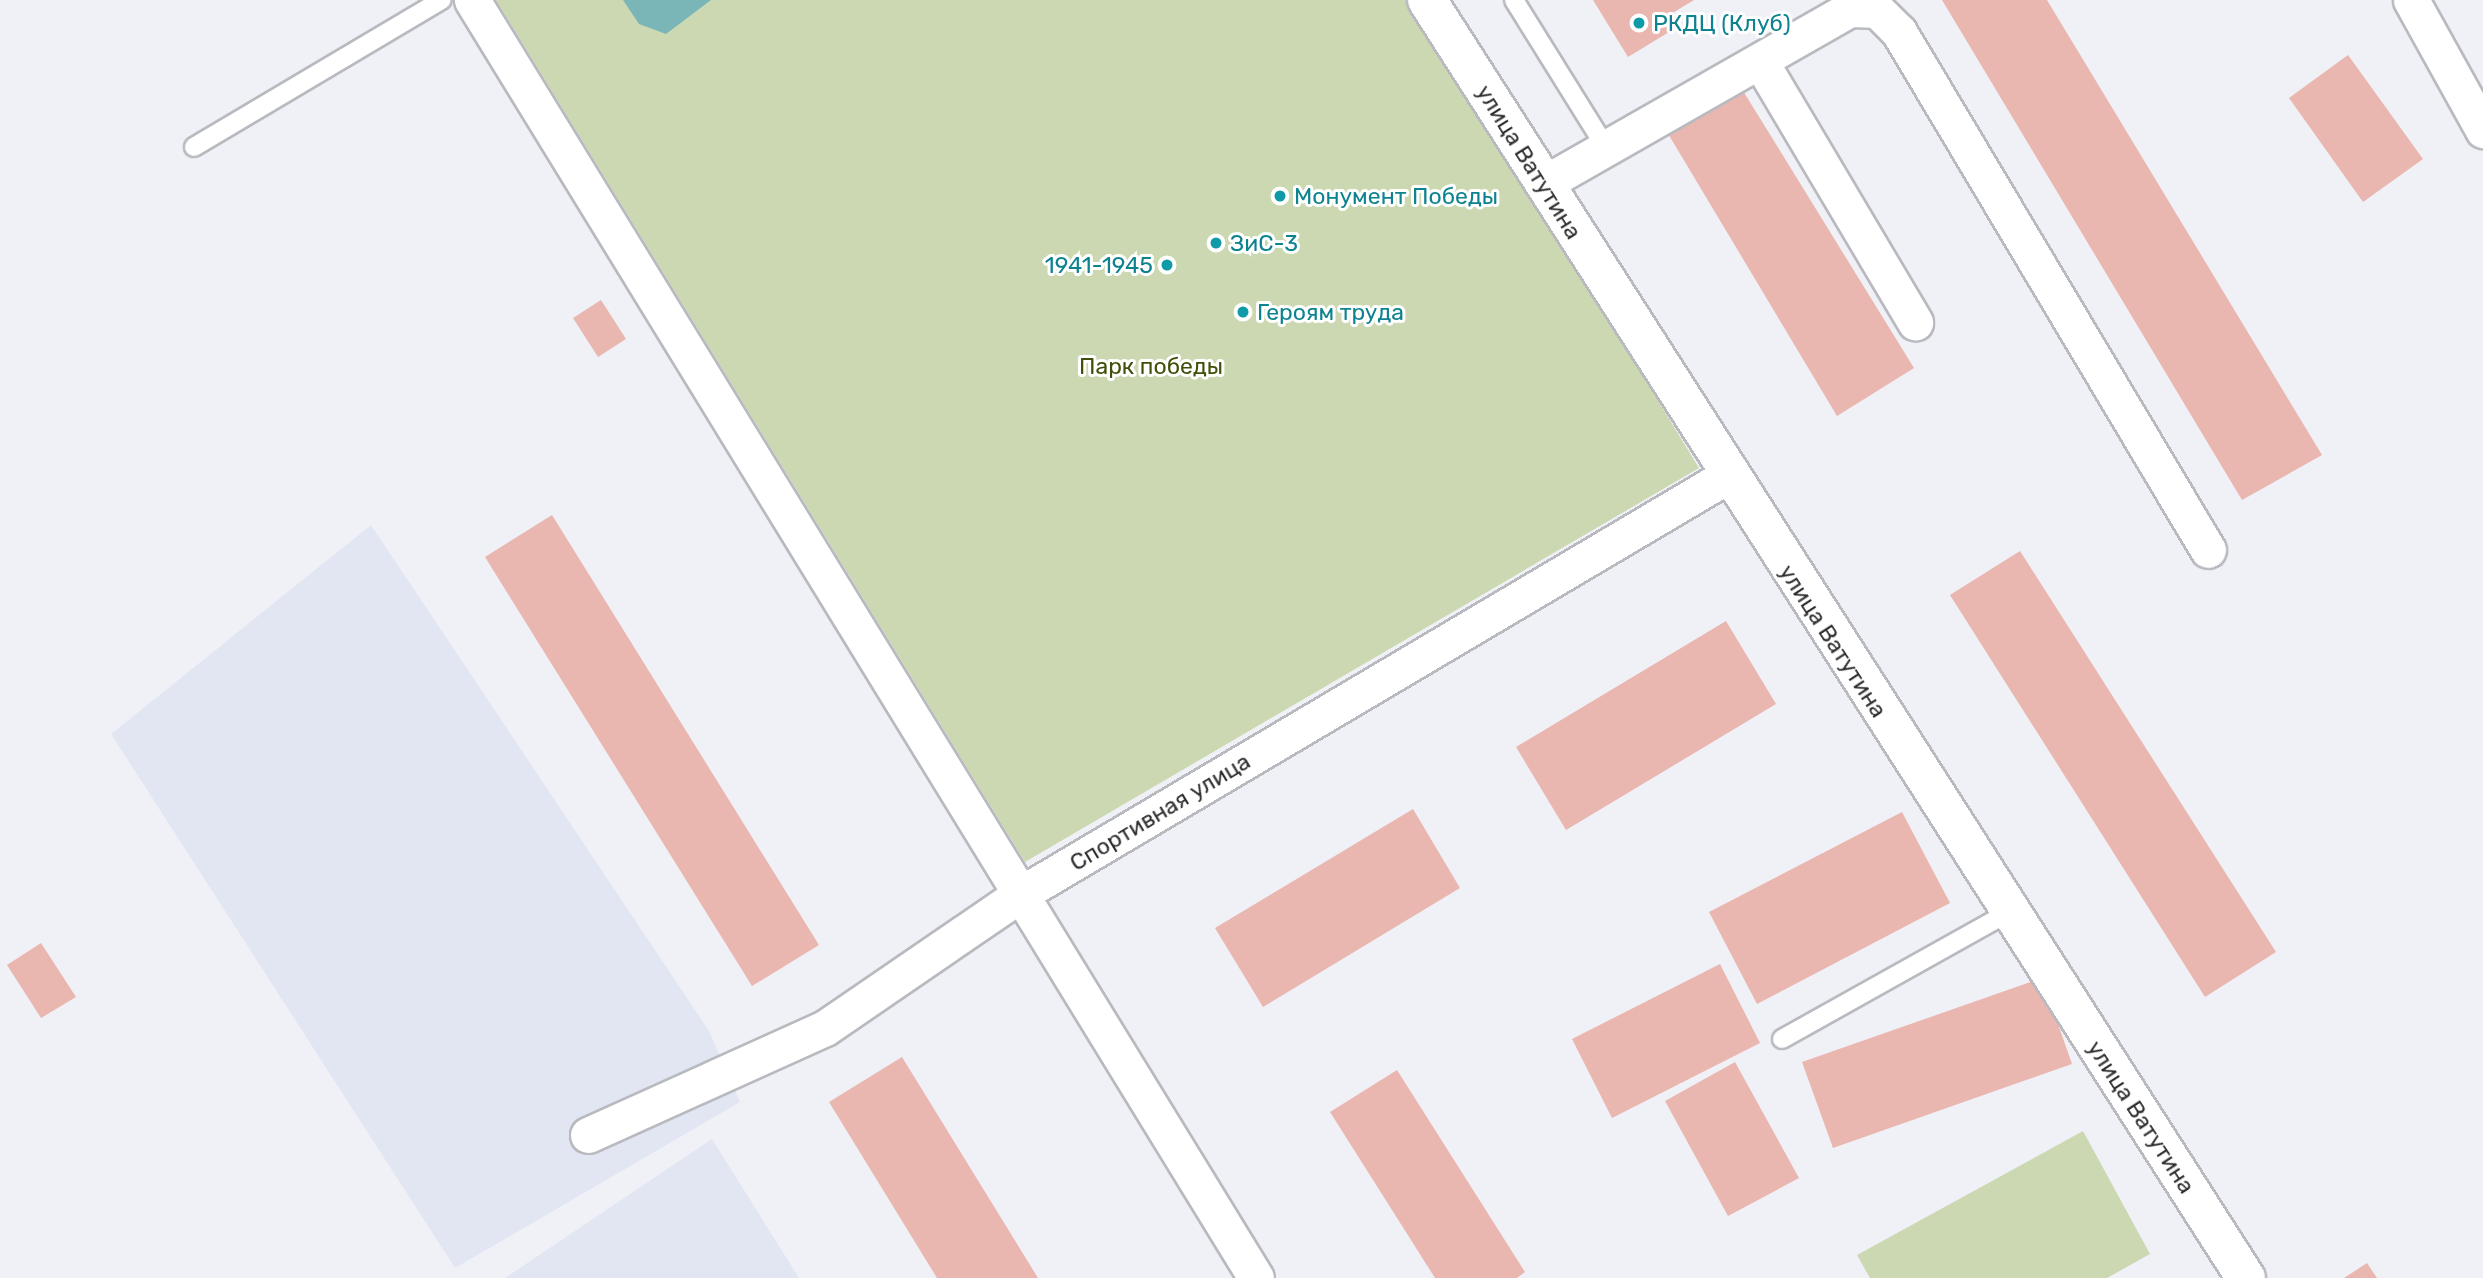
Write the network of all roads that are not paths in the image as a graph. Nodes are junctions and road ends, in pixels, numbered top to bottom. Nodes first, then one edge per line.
1 (442, 0) edge
2 (472, 0) edge
3 (1427, 0) edge
4 (1514, 0) edge
5 (2411, 0) edge
6 (1760, 61) junction
7 (2483, 130) edge
8 (194, 147) dead end
9 (1605, 148) junction
10 (1543, 184) junction
11 (1915, 322) dead end
12 (1727, 476) junction
13 (2208, 550) dead end
14 (1019, 895) junction
15 (2009, 912) junction
16 (1782, 1039) dead end
17 (588, 1135) dead end
18 (1256, 1278) edge
19 (2246, 1278) edge

1 - 8 lane
2 - 14 street
3 - 10 street, улица Ватутина
4 - 9 lane
5 - 7 street
6 - 9 street
6 - 11 street
6 - 13 street
9 - 10 street
10 - 12 street, улица Ватутина
12 - 14 street, Спортивная улица
12 - 15 street, улица Ватутина
14 - 17 street, Спортивная улица
14 - 18 street
15 - 16 lane
15 - 19 street, улица Ватутина

